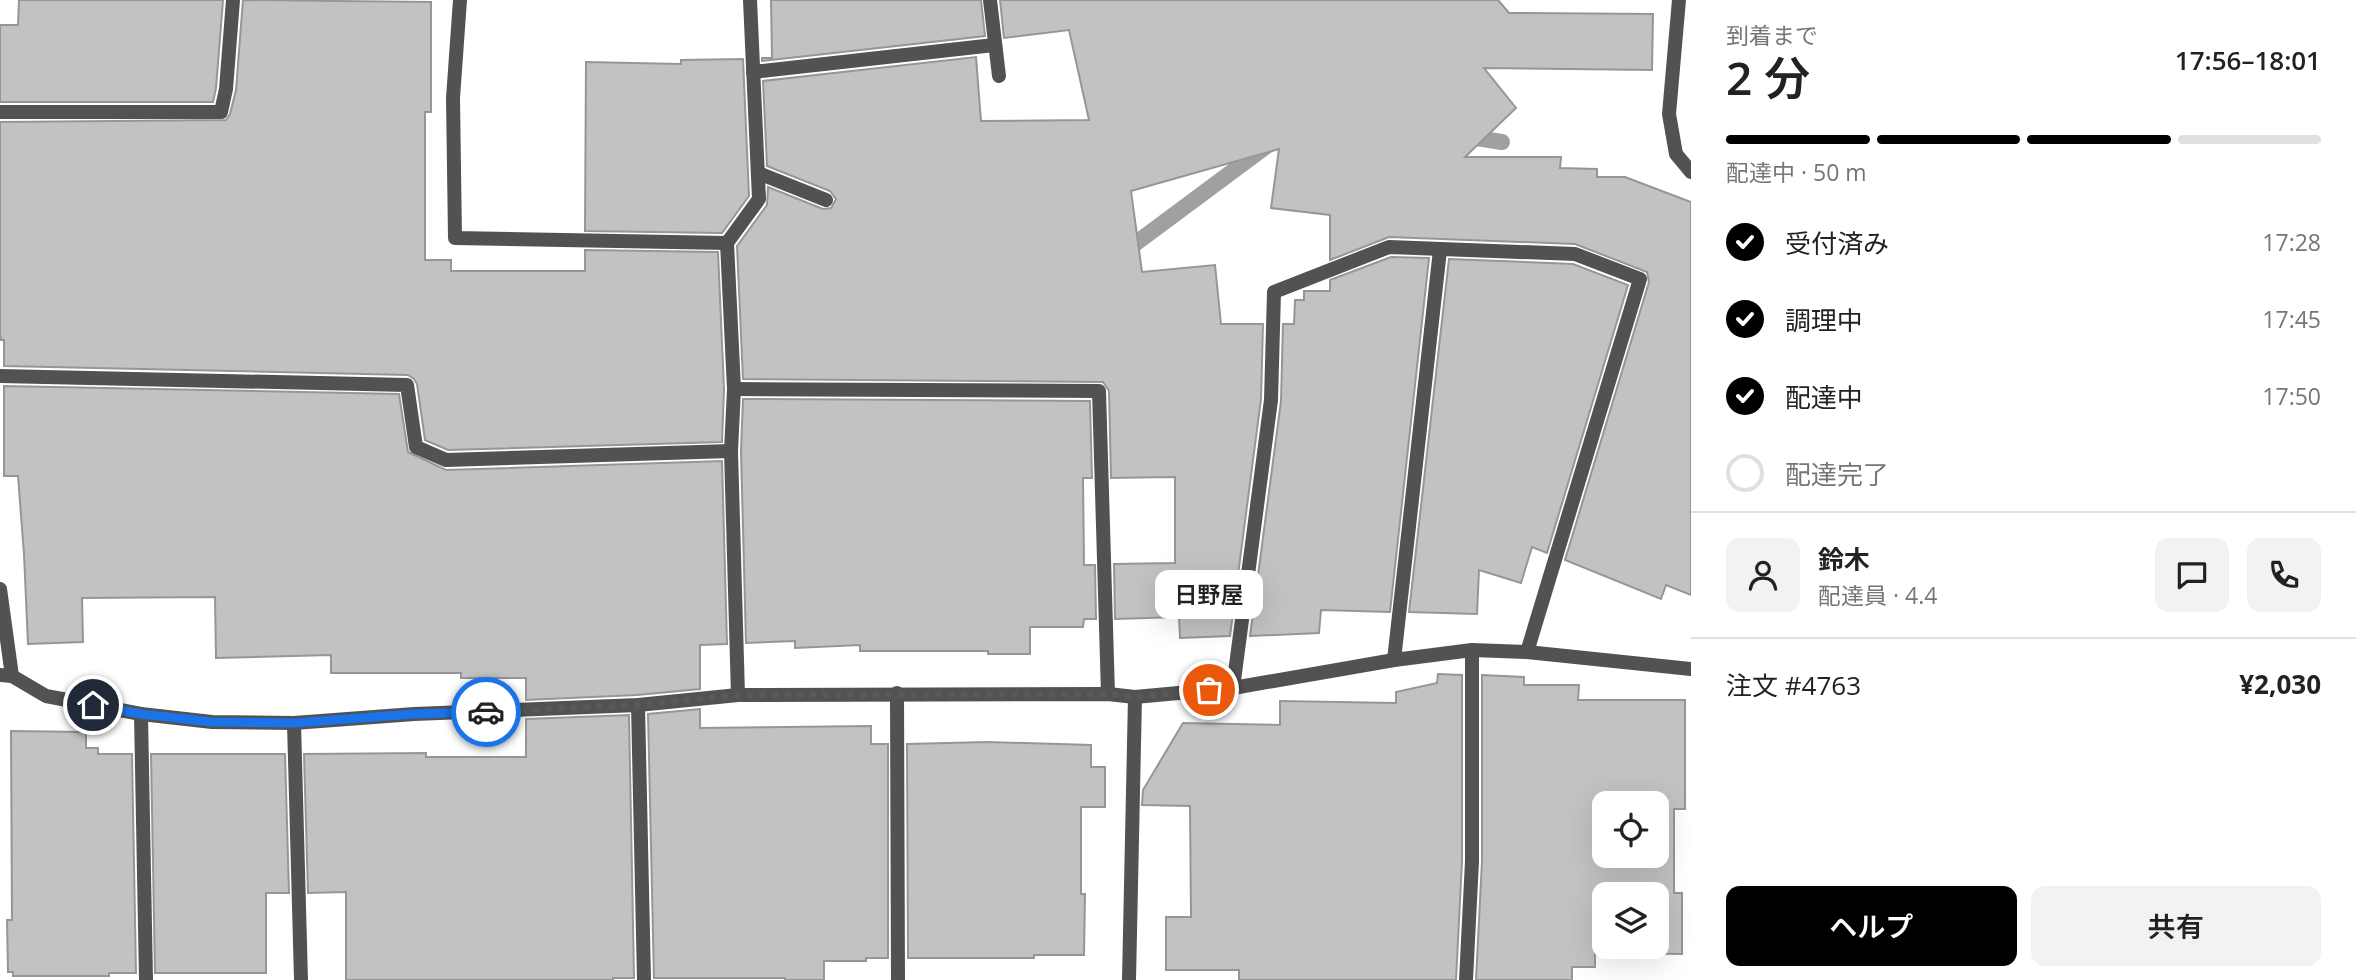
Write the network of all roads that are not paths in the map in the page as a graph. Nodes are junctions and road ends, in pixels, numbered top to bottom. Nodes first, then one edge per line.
1 (233, 0) edge
2 (460, 0) edge
3 (750, 0) edge
4 (990, 0) edge
5 (1679, 0) edge
6 (994, 45) junction
7 (753, 72) junction
8 (999, 76) dead end
9 (0, 112) edge
10 (1691, 172) edge
11 (758, 173) junction
12 (826, 200) dead end
13 (727, 243) junction
14 (1440, 250) junction
15 (0, 376) edge
16 (734, 389) junction
17 (731, 451) junction
18 (0, 589) edge
19 (1472, 650) junction
20 (1527, 652) junction
21 (1394, 660) junction
22 (1691, 669) edge
23 (6, 676) edge
24 (1233, 688) junction
25 (897, 693) junction
26 (1108, 694) junction
27 (738, 695) junction
28 (1135, 697) junction
29 (638, 705) junction
30 (141, 714) junction
31 (294, 723) junction
32 (146, 980) edge
33 (301, 980) edge
34 (644, 980) edge
35 (898, 980) edge
36 (1129, 980) edge
37 (1466, 980) edge

1 - 9 street
2 - 13 street
3 - 7 street
4 - 6 street
5 - 10 street
6 - 7 street
6 - 8 street
7 - 11 street
11 - 12 street
11 - 13 street
13 - 16 street
14 - 20 street
14 - 21 street
14 - 24 street
15 - 17 street
16 - 17 street
16 - 26 street
17 - 27 street
18 - 23 street
19 - 20 street
19 - 21 street
19 - 37 street
20 - 22 street
21 - 24 street
23 - 30 street
24 - 28 street
25 - 26 street
25 - 27 street
25 - 35 street
26 - 28 street
27 - 29 street
28 - 36 street
29 - 31 street
29 - 34 street
30 - 31 street
30 - 32 street
31 - 33 street

